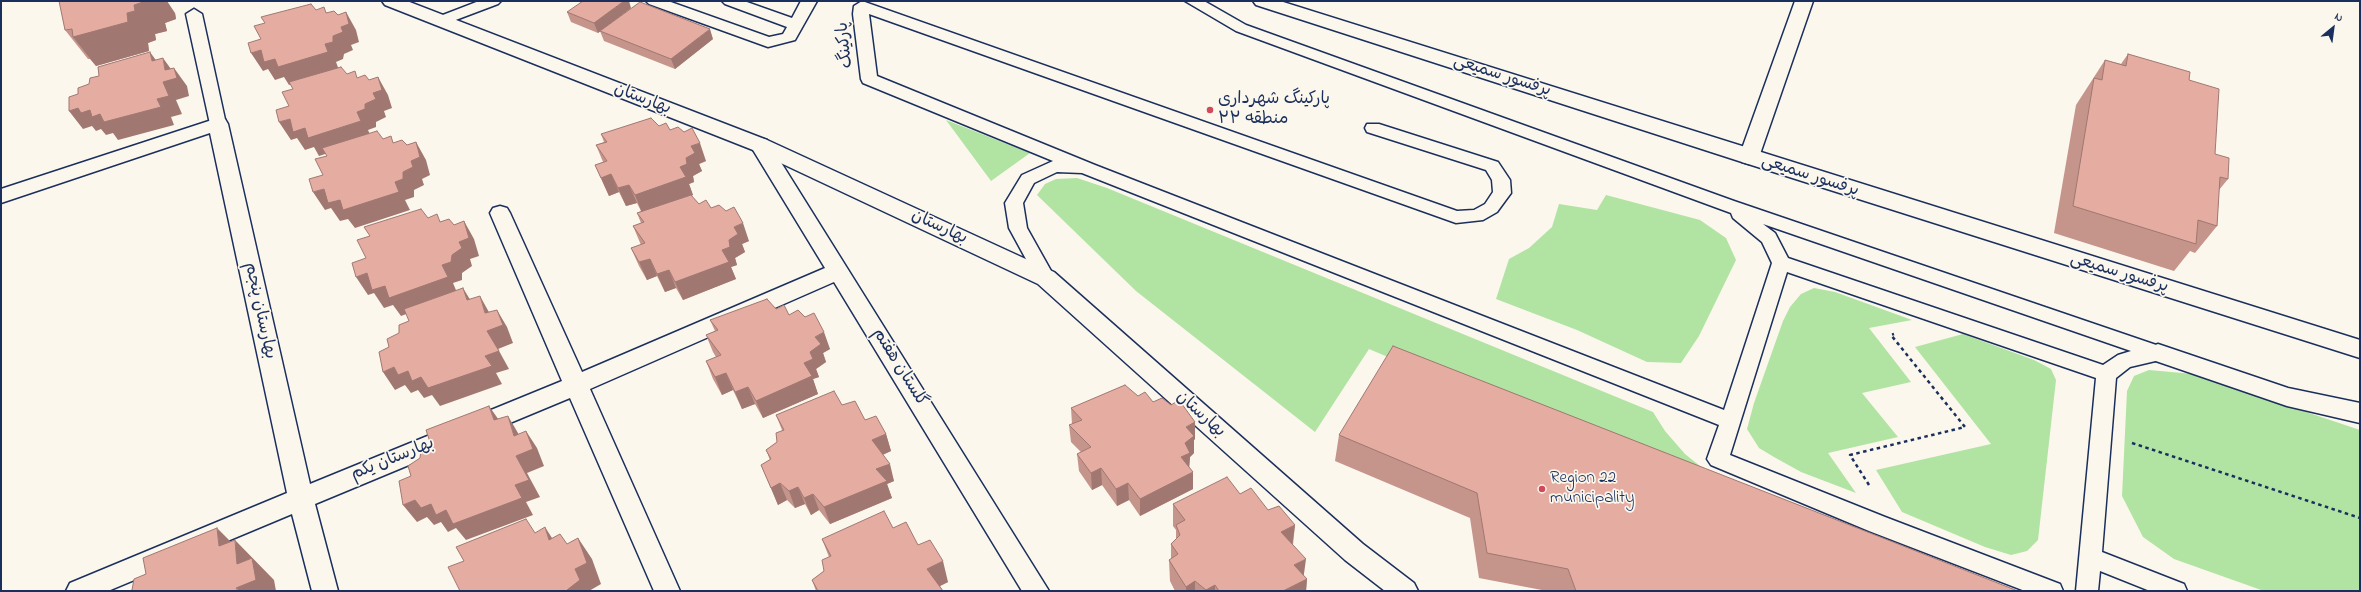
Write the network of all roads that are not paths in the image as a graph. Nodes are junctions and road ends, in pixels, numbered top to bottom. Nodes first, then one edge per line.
1 (390, 1) edge
2 (493, 1) edge
3 (654, 1) edge
4 (730, 1) edge
5 (1192, 1) edge
6 (1262, 1) edge
7 (1804, 1) edge
8 (806, 2) edge
9 (194, 14) dead end
10 (440, 21) junction
11 (796, 24) junction
12 (218, 124) junction
13 (1373, 128) dead end
14 (760, 145) junction
15 (1749, 157) junction
16 (1089, 169) junction
17 (1, 196) edge
18 (1728, 205) junction
19 (500, 213) dead end
20 (1781, 263) junction
21 (839, 271) junction
22 (1046, 278) junction
23 (2360, 349) edge
24 (2158, 353) junction
25 (2106, 374) junction
26 (576, 385) junction
27 (2360, 413) edge
28 (1730, 421) junction
29 (301, 498) junction
30 (2090, 556) junction
31 (79, 591) edge
32 (325, 591) edge
33 (667, 591) edge
34 (1036, 591) edge
35 (1405, 591) edge
36 (2052, 591) edge
37 (2086, 591) edge
38 (2176, 591) edge

1 - 10 street, بهارستان
2 - 10 lane
3 - 11 lane
4 - 11 lane
5 - 18 lane
6 - 15 street, پرفسور سمیعی
7 - 15 street
8 - 11 lane
9 - 12 lane
10 - 14 street, بهارستان
12 - 17 street
12 - 29 street, بهارستان پنجم
13 - 16 lane, پارکینگ
14 - 21 street, گلستان هفتم
14 - 22 street, بهارستان
15 - 23 street, پرفسور سمیعی
16 - 22 lane
16 - 28 lane
18 - 20 lane
18 - 24 lane
19 - 26 street
20 - 25 lane
20 - 28 lane
21 - 26 street, بهارستان یکم
21 - 34 street, گلستان هفتم
22 - 35 street, بهارستان
24 - 25 lane
24 - 27 street
25 - 30 lane
26 - 29 street, بهارستان یکم
26 - 33 street
28 - 36 lane
29 - 31 street, بهارستان یکم
29 - 32 street, بهارستان پنجم
30 - 37 lane
30 - 38 lane

